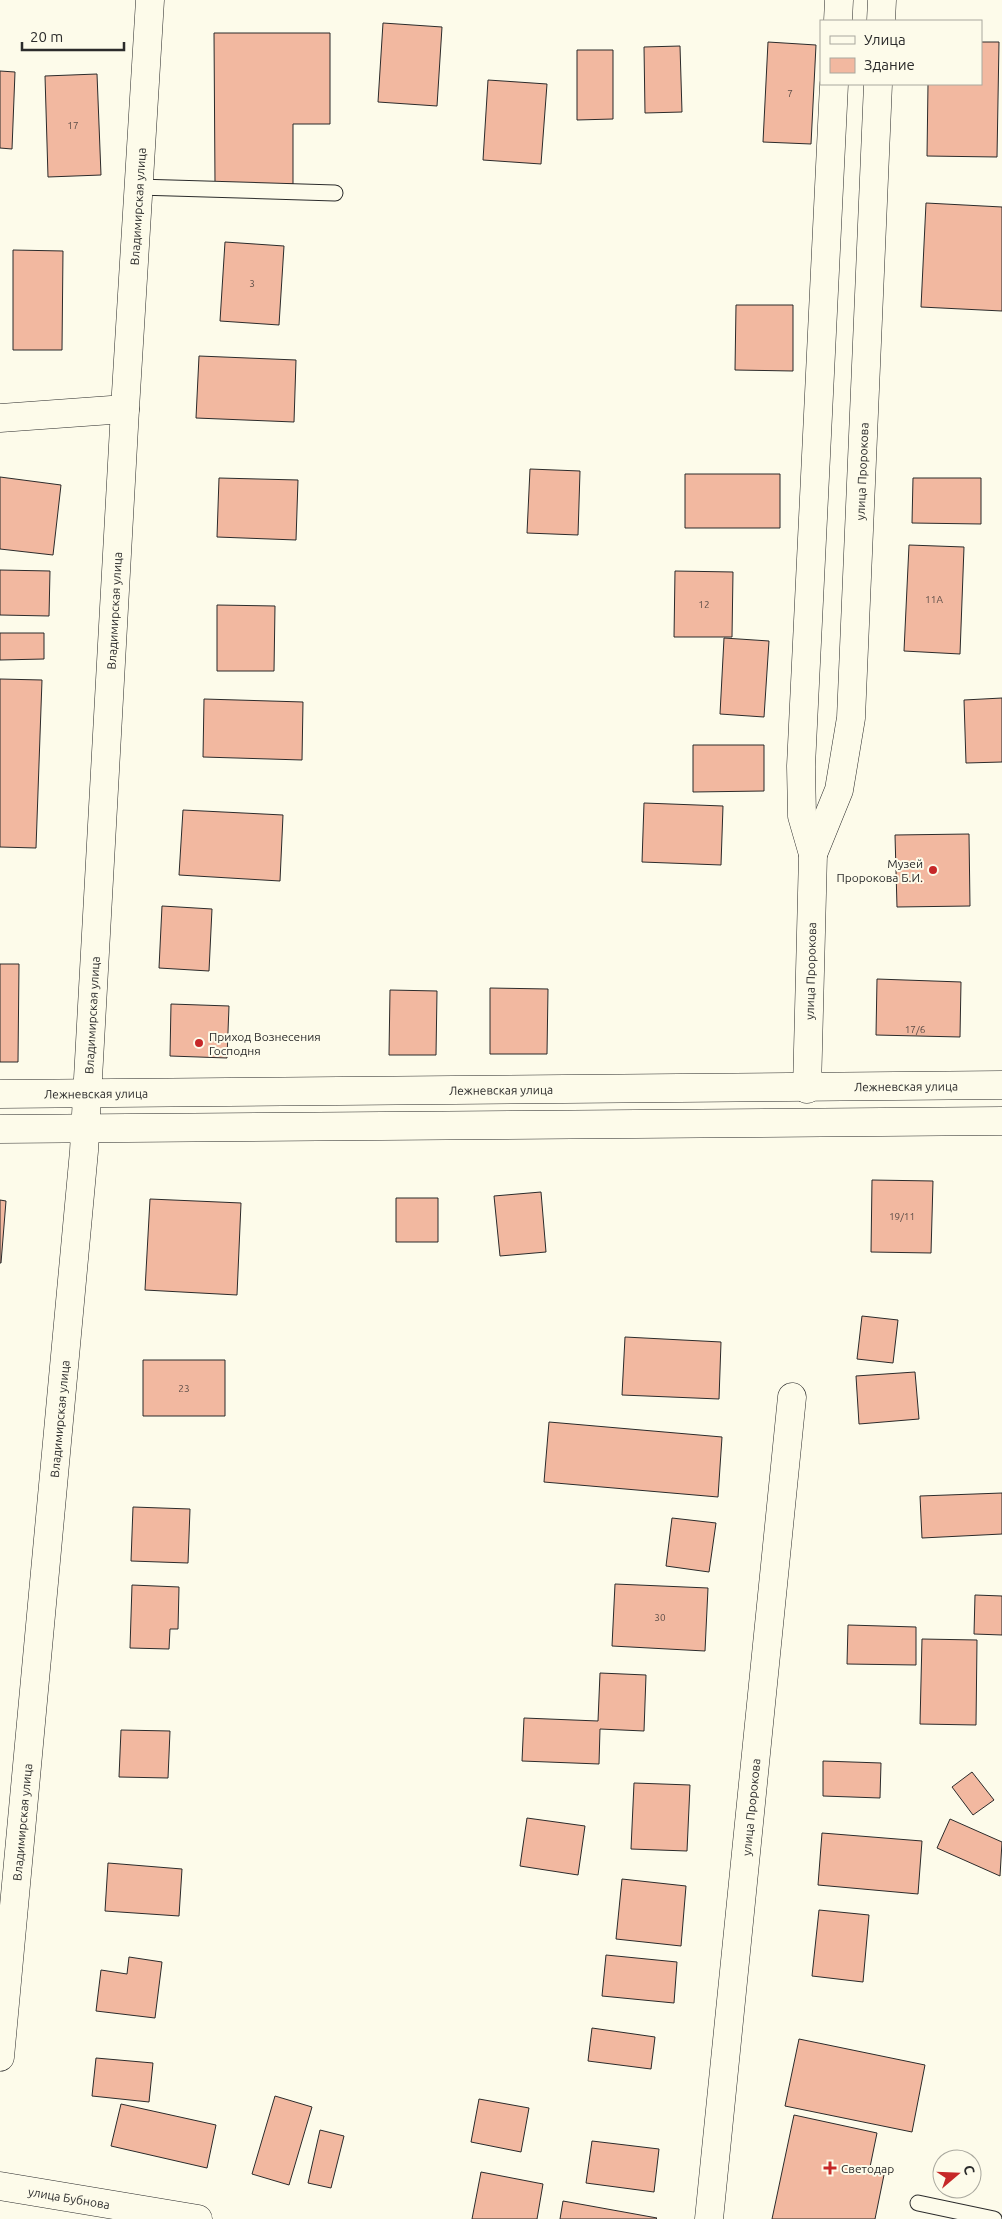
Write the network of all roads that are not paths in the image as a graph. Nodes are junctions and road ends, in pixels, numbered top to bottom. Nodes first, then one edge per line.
1 (150, 0) edge
2 (838, 0) edge
3 (882, 0) edge
4 (838, 20) edge
5 (881, 20) edge
6 (834, 85) edge
7 (878, 85) edge
8 (138, 187) junction
9 (335, 192) dead end
10 (125, 409) junction
11 (0, 418) edge
12 (813, 854) junction
13 (1002, 1085) edge
14 (807, 1088) junction
15 (0, 1094) edge
16 (87, 1094) junction
17 (1002, 1121) edge
18 (0, 1129) edge
19 (85, 1129) junction
20 (792, 1397) dead end
21 (0, 2057) edge
22 (0, 2186) edge
23 (918, 2203) dead end
24 (198, 2219) edge
25 (709, 2219) edge
26 (994, 2219) edge

1 - 8 main road, Владимирская улица
2 - 4 main road
3 - 5 main road
6 - 12 main road, улица Пророкова
7 - 12 main road, улица Пророкова
8 - 9 lane
8 - 10 main road, Владимирская улица
10 - 11 main road
10 - 16 main road, Владимирская улица
12 - 14 main road, улица Пророкова
13 - 14 main road, Лежневская улица
14 - 16 main road, Лежневская улица
15 - 16 main road, Лежневская улица
16 - 19 main road, Владимирская улица
17 - 19 main road
18 - 19 main road
19 - 21 main road, Владимирская улица
20 - 25 main road, улица Пророкова
22 - 24 main road, улица Бубнова
23 - 26 lane

